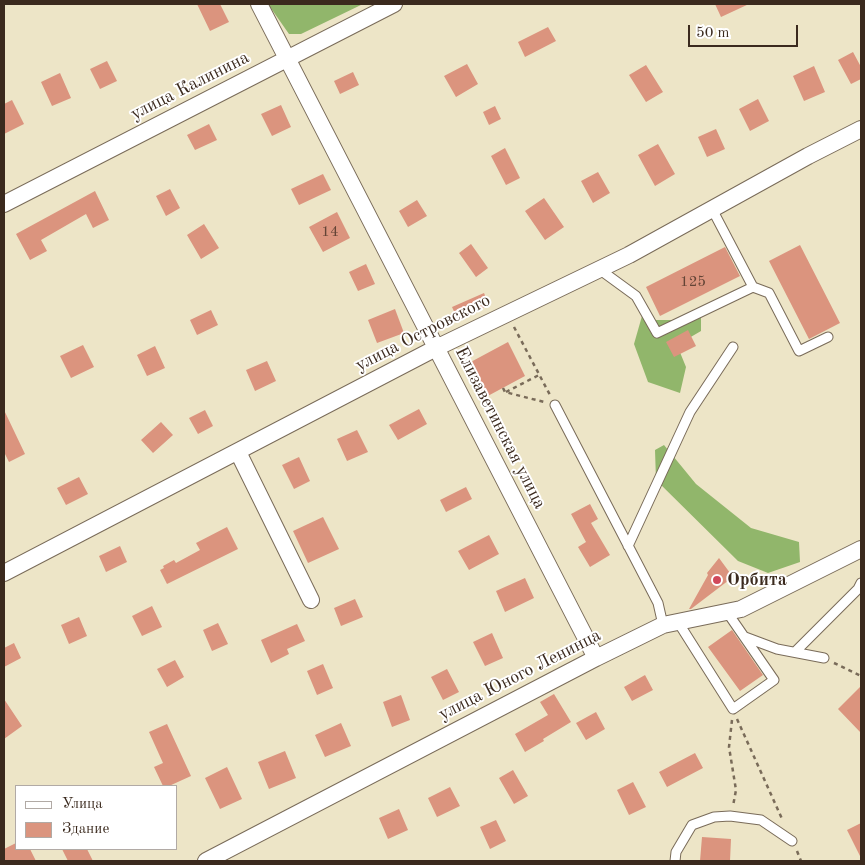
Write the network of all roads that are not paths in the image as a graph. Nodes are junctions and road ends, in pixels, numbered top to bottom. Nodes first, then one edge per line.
1 (259, 4) edge
2 (394, 4) edge
3 (287, 59) junction
4 (861, 129) edge
5 (4, 204) edge
6 (712, 209) junction
7 (599, 269) junction
8 (753, 287) junction
9 (828, 337) dead end
10 (732, 347) dead end
11 (436, 348) junction
12 (556, 405) road end
13 (238, 452) junction
14 (628, 546) junction
15 (861, 549) edge
16 (4, 573) edge
17 (861, 583) edge
18 (311, 600) dead end
19 (726, 612) junction
20 (671, 624) junction
21 (744, 637) junction
22 (795, 652) junction
23 (596, 658) junction
24 (824, 658) road end
25 (792, 841) dead end
26 (206, 861) edge
27 (675, 861) edge

1 - 3 street, Елизаветинская улица
2 - 3 street, улица Калинина
3 - 5 street, улица Калинина
3 - 11 street, Елизаветинская улица
4 - 6 street, улица Островского
6 - 7 street, улица Островского
6 - 8 lane
7 - 8 lane
7 - 11 street, улица Островского
8 - 9 lane
10 - 14 lane
11 - 13 street, улица Островского
11 - 23 street, Елизаветинская улица
12 - 14 lane
13 - 16 street, улица Островского
13 - 18 street
14 - 20 lane
15 - 19 street, улица Юного Ленинца
17 - 22 lane
19 - 20 street, улица Юного Ленинца
19 - 21 lane
20 - 21 lane
20 - 23 street, улица Юного Ленинца
21 - 22 lane
22 - 24 lane
23 - 26 street, улица Юного Ленинца
25 - 27 lane

